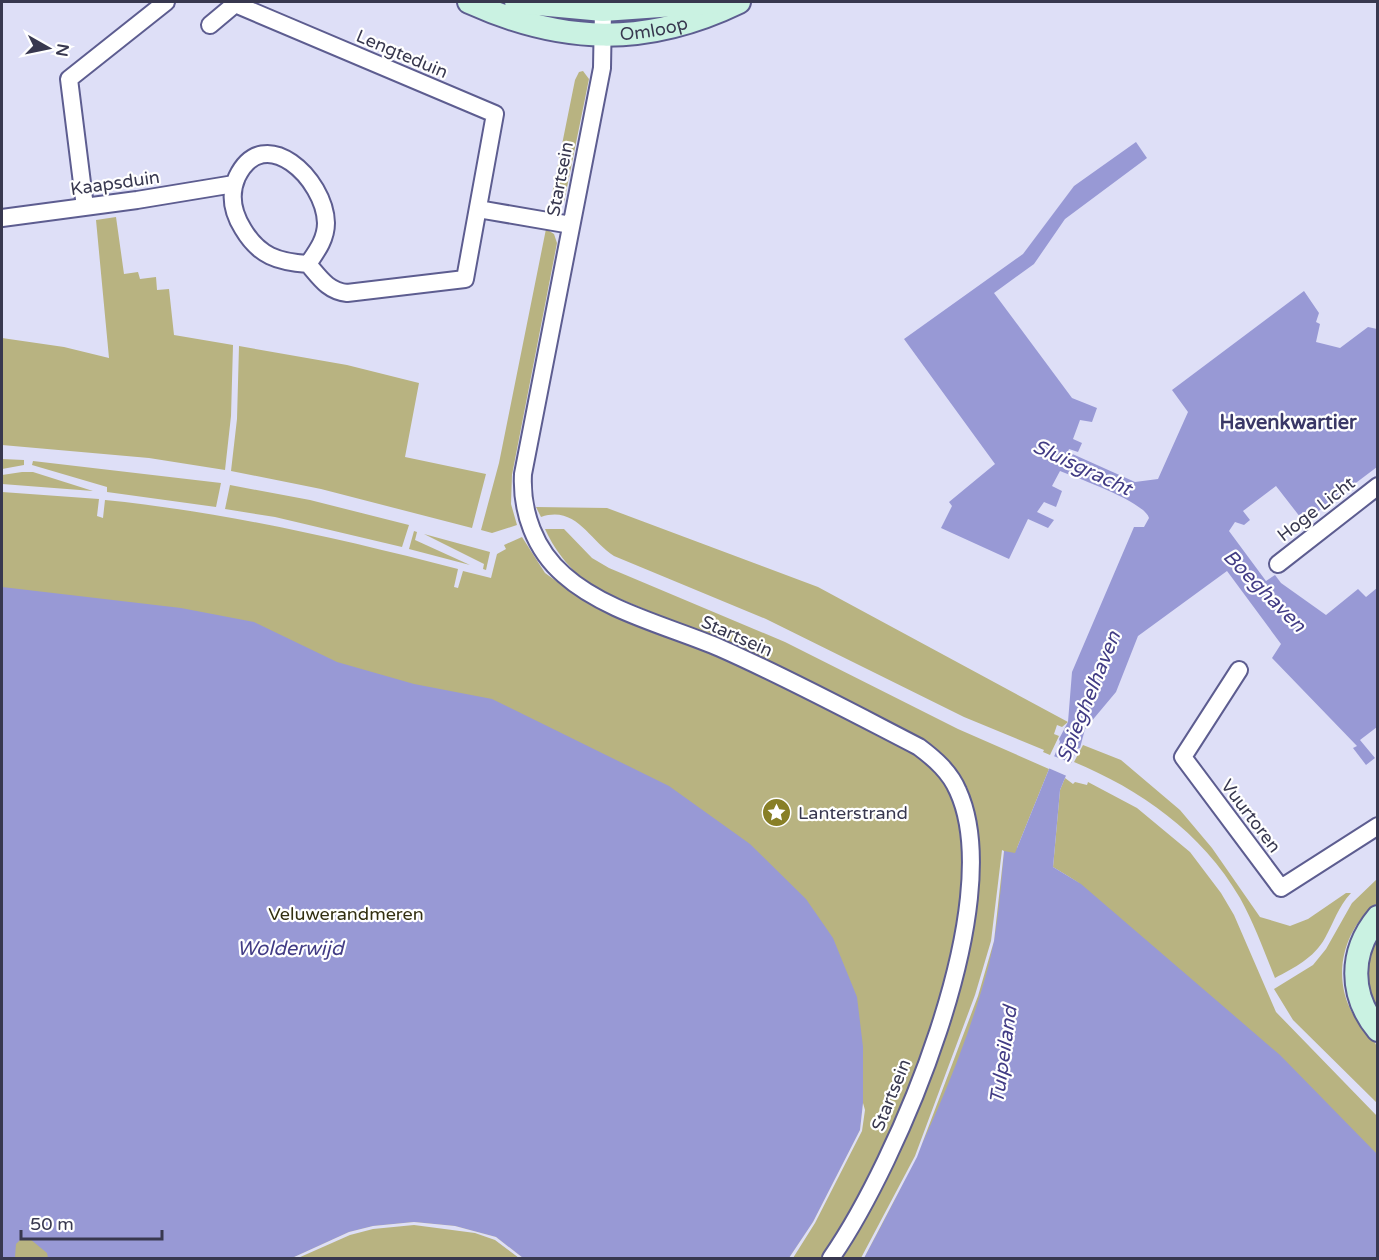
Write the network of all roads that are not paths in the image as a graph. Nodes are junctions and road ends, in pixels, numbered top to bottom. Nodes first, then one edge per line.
1 (166, 2) edge
2 (469, 2) edge
3 (516, 2) edge
4 (717, 2) edge
5 (738, 2) edge
6 (603, 10) junction
7 (210, 25) dead end
8 (602, 36) junction
9 (234, 184) junction
10 (85, 207) junction
11 (478, 209) junction
12 (2, 218) edge
13 (571, 225) junction
14 (308, 264) junction
15 (1377, 486) edge
16 (1278, 564) dead end
17 (1239, 670) dead end
18 (1377, 826) edge
19 (1377, 917) edge
20 (1377, 1030) edge
21 (831, 1258) edge

1 - 10 street
2 - 8 main road, Omloop
3 - 6 main road, Omloop
4 - 6 main road, Omloop
5 - 8 main road, Omloop
6 - 8 street, Startsein
7 - 11 street, Lengteduin
8 - 13 street, Startsein
9 - 10 street, Kaapsduin
9 - 14 street
9 - 14 street
10 - 12 street, Kaapsduin
11 - 13 street
11 - 14 street
13 - 21 street, Startsein
15 - 16 street, Hoge Licht
17 - 18 street, Vuurtoren
19 - 20 main road

